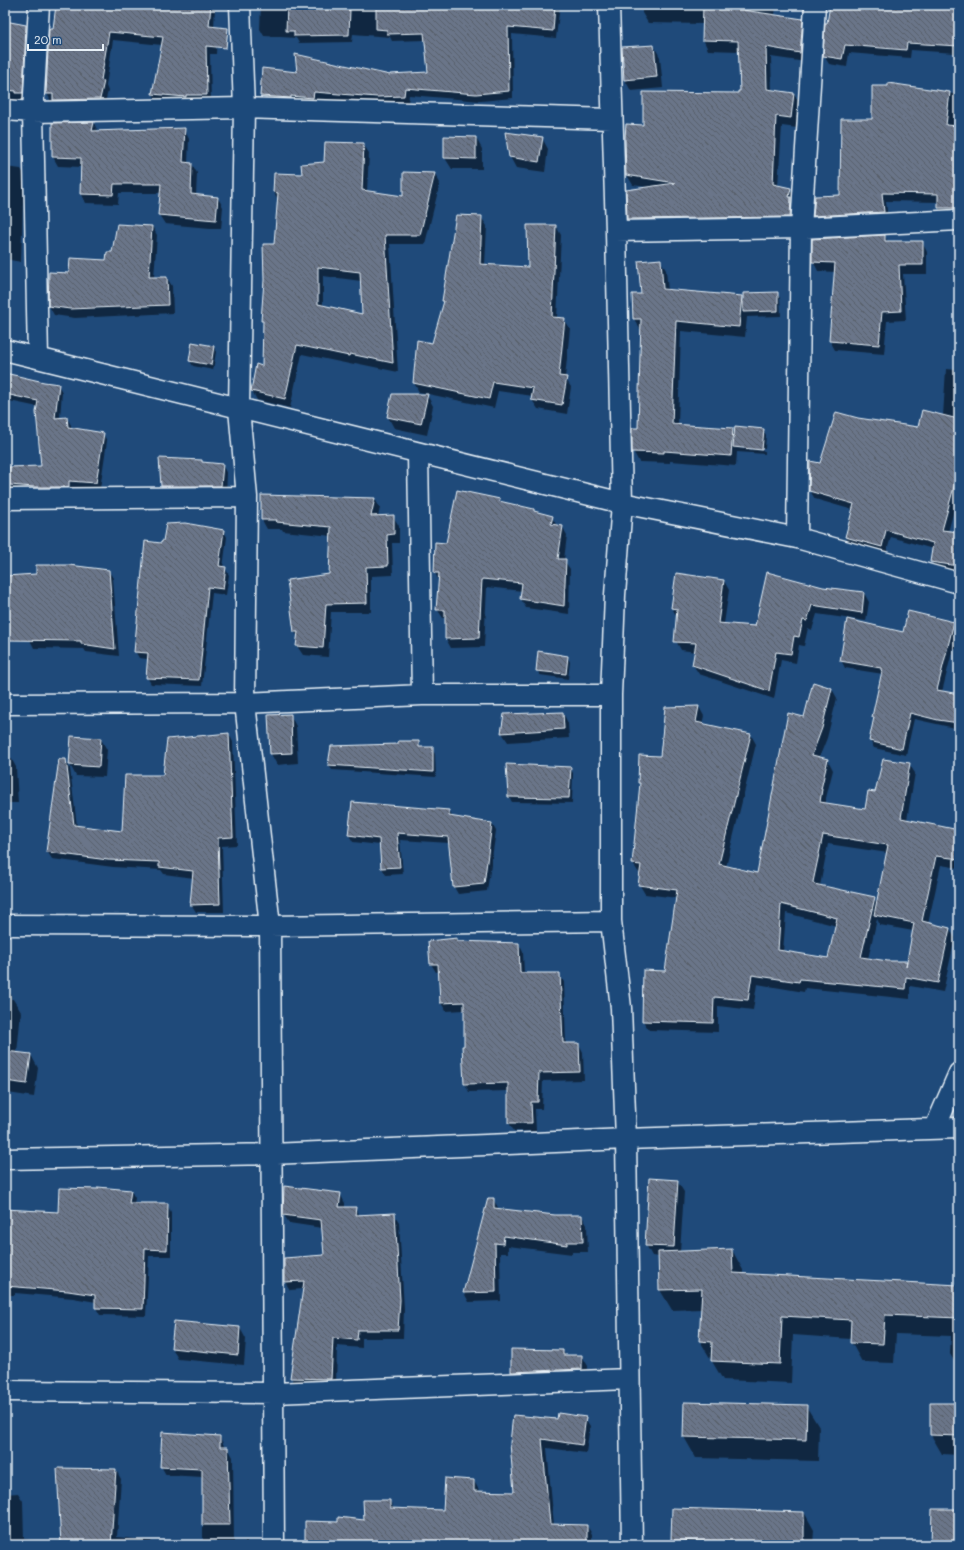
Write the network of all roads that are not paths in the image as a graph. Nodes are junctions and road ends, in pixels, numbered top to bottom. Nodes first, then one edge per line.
1 (39, 5) edge
2 (240, 5) edge
3 (608, 5) edge
4 (815, 5) edge
5 (244, 108) junction
6 (5, 110) edge
7 (33, 112) junction
8 (611, 119) junction
9 (959, 220) edge
10 (802, 228) junction
11 (616, 231) junction
12 (5, 350) edge
13 (38, 358) junction
14 (239, 409) junction
15 (418, 454) junction
16 (247, 497) junction
17 (5, 499) edge
18 (622, 503) junction
19 (797, 538) junction
20 (959, 583) edge
21 (422, 695) junction
22 (611, 695) junction
23 (245, 703) junction
24 (5, 704) edge
25 (611, 921) junction
26 (5, 925) edge
27 (270, 926) junction
28 (959, 1073) edge
29 (935, 1128) junction
30 (959, 1128) edge
31 (626, 1139) junction
32 (271, 1154) junction
33 (5, 1159) edge
34 (629, 1379) junction
35 (5, 1391) edge
36 (274, 1393) junction
37 (274, 1545) edge
38 (632, 1545) edge

1 - 7 street
2 - 5 street
3 - 8 street
4 - 10 street
5 - 7 street
5 - 8 street
5 - 14 street
6 - 7 street
7 - 13 street
8 - 11 street
9 - 10 street
10 - 11 street
10 - 19 street
11 - 18 street
12 - 13 street
13 - 14 street
14 - 15 street
14 - 16 street
15 - 18 street
15 - 21 street
16 - 17 street
16 - 23 street
18 - 19 street
18 - 22 street
19 - 20 street
21 - 22 street
21 - 23 street
22 - 25 street
23 - 24 street
23 - 27 street
25 - 27 street
25 - 31 street
26 - 27 street
27 - 32 street
28 - 29 street
29 - 30 street
29 - 31 street
31 - 32 street
31 - 34 street
32 - 33 street
32 - 36 street
34 - 36 street
34 - 38 street
35 - 36 street
36 - 37 street

